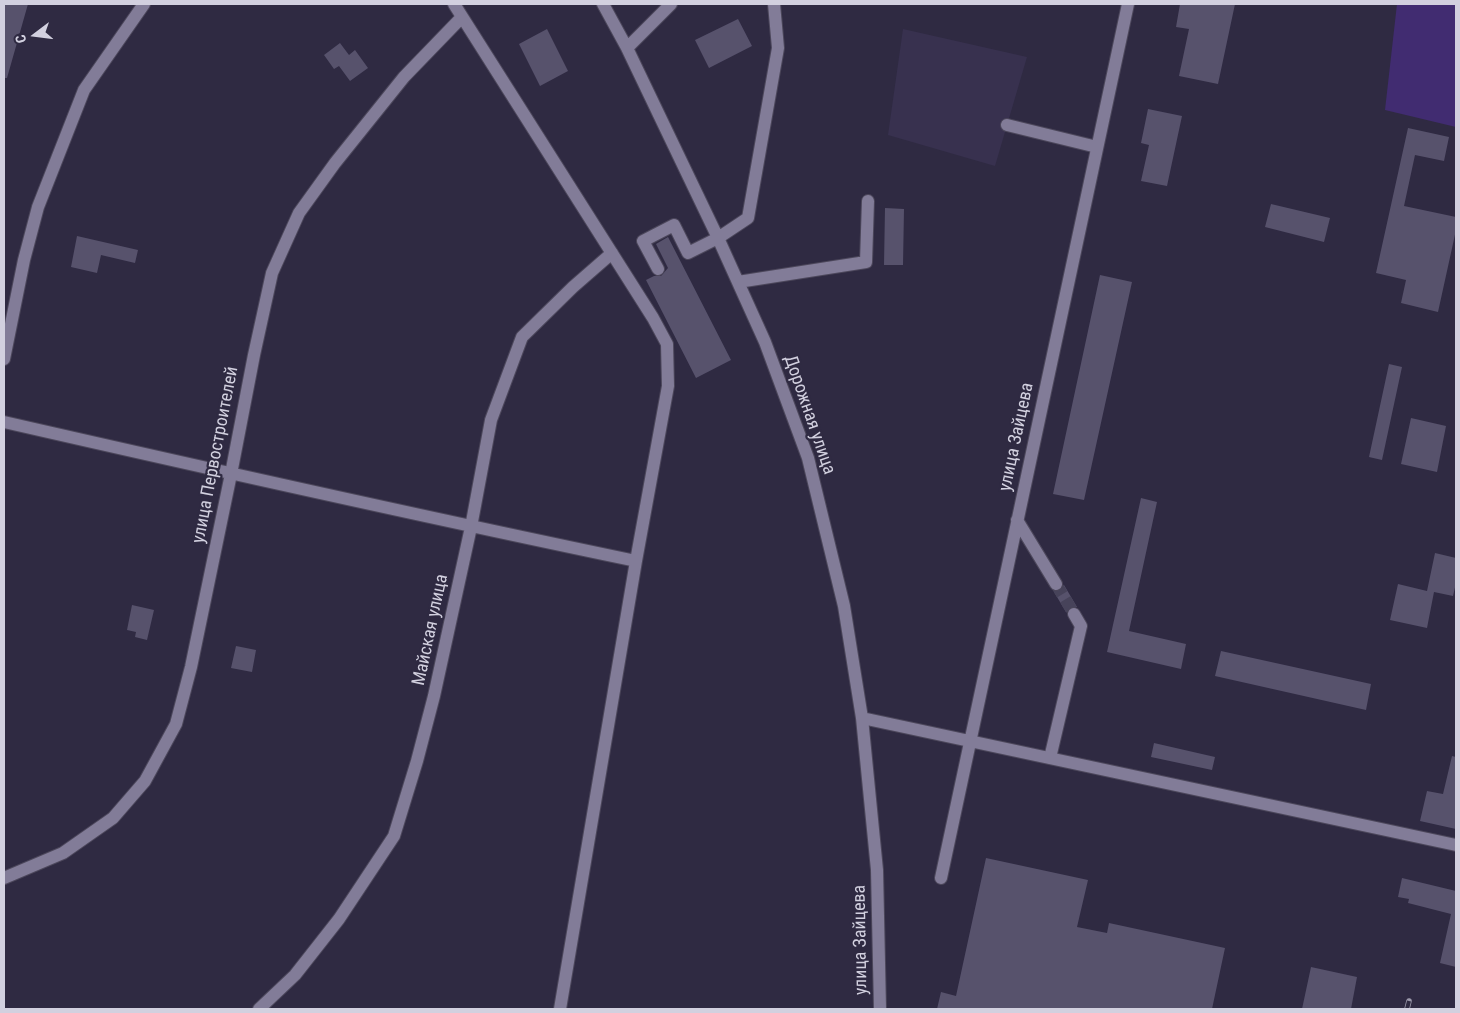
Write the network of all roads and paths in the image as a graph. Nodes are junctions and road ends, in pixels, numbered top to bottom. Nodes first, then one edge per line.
1 (144, 4) edge
2 (454, 4) edge
3 (603, 4) edge
4 (671, 4) edge
5 (774, 4) edge
6 (1128, 4) edge
7 (462, 17) junction
8 (627, 48) junction
9 (1007, 125) dead end
10 (1098, 147) junction
11 (868, 200) dead end
12 (718, 238) junction
13 (612, 253) junction
14 (658, 269) dead end
15 (738, 282) junction
16 (4, 358) edge
17 (4, 422) edge
18 (231, 474) junction
19 (1017, 520) junction
20 (471, 527) junction
21 (636, 561) junction
22 (1056, 584) tunnel mouth
23 (1074, 614) tunnel mouth
24 (862, 718) junction
25 (970, 741) junction
26 (1050, 758) junction
27 (1456, 845) edge
28 (877, 870) joint
29 (4, 878) edge
30 (941, 878) dead end
31 (259, 1009) edge
32 (560, 1009) edge
33 (880, 1009) edge

1 - 16 street
2 - 7 street
3 - 8 street, Дорожная улица
4 - 8 street
5 - 12 street
6 - 10 street, улица Зайцева
7 - 13 street
7 - 18 street, улица Первостроителей
8 - 12 street, Дорожная улица
9 - 10 street
10 - 19 street, улица Зайцева
11 - 15 street
12 - 14 street
12 - 15 street, Дорожная улица
13 - 20 street, Майская улица
13 - 21 street
15 - 24 street, Дорожная улица
17 - 18 street
18 - 20 street
18 - 29 street, улица Первостроителей
19 - 22 street
19 - 25 street, улица Зайцева
20 - 21 street
20 - 31 street, Майская улица
21 - 32 street
23 - 26 street
24 - 25 street
24 - 28 street, Дорожная улица
25 - 26 street
25 - 30 street, улица Зайцева
26 - 27 street
28 - 33 street, улица Зайцева

